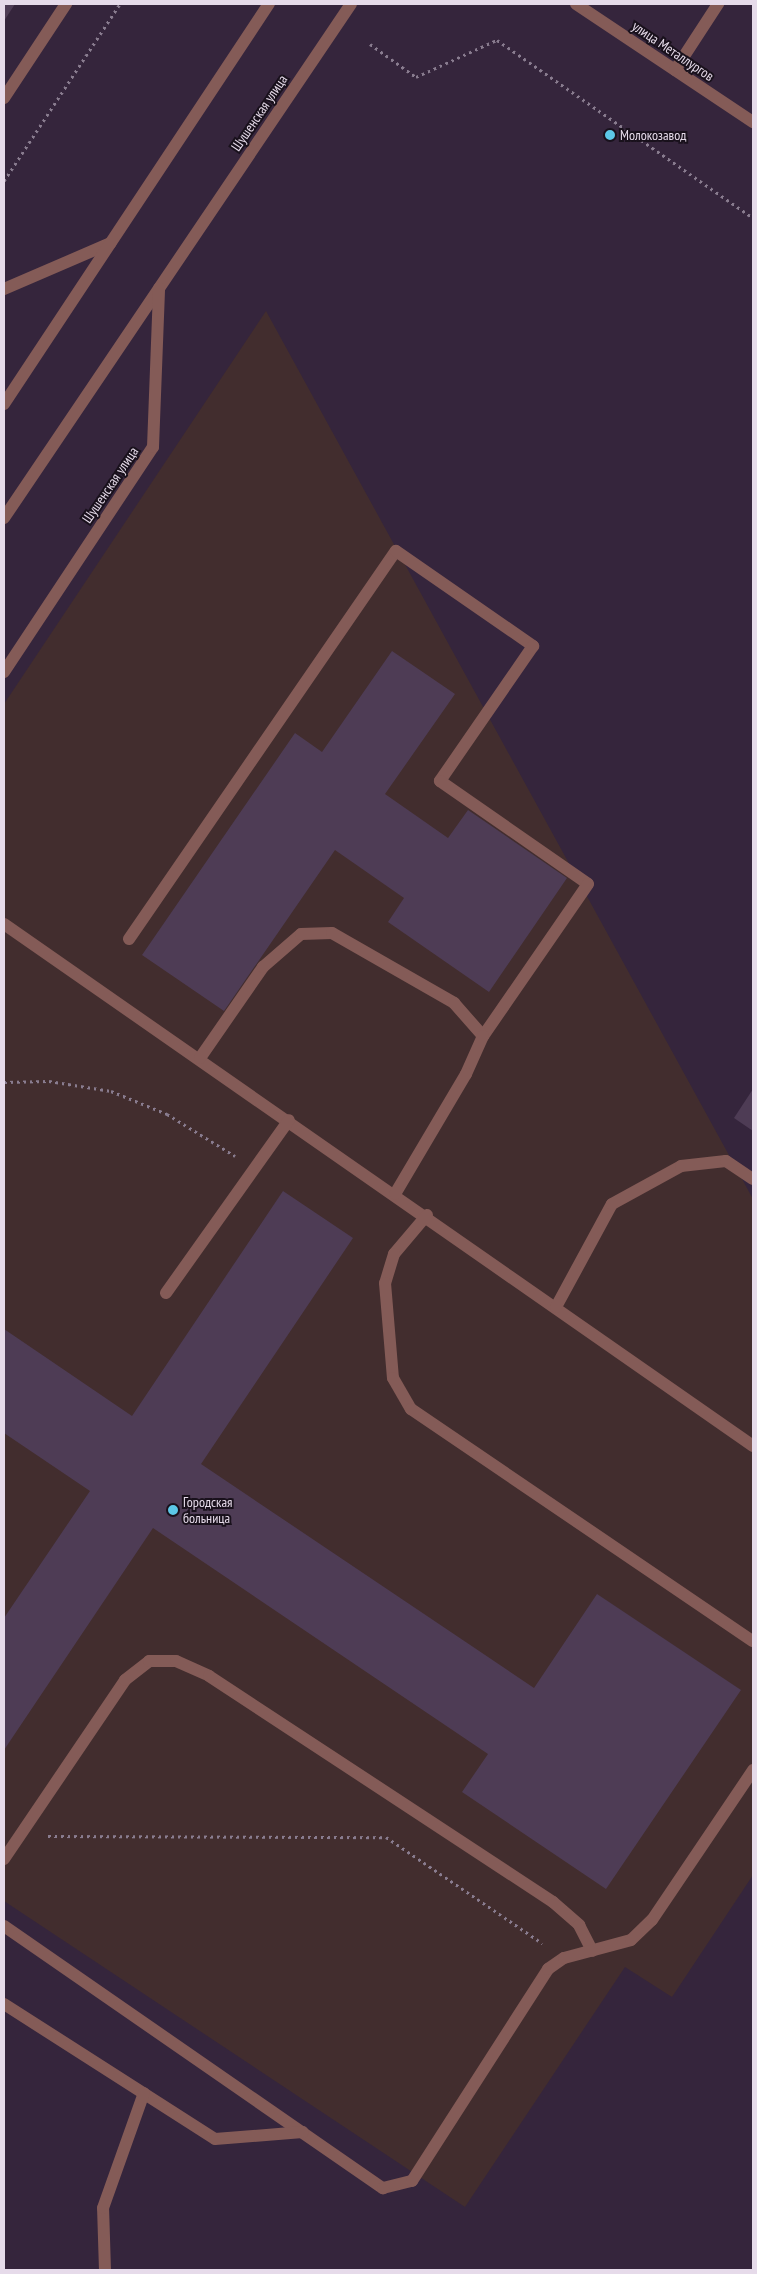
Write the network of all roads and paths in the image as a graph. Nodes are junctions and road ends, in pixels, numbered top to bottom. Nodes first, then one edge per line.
1 (66, 4) edge
2 (120, 4) edge
3 (270, 4) edge
4 (351, 4) edge
5 (576, 4) edge
6 (718, 4) edge
7 (370, 44) dead end
8 (675, 70) junction
9 (4, 98) edge
10 (753, 122) edge
11 (4, 181) edge
12 (753, 218) edge
13 (111, 243) junction
14 (159, 288) junction
15 (4, 289) edge
16 (4, 404) edge
17 (4, 518) edge
18 (4, 672) edge
19 (4, 924) edge
20 (129, 939) dead end
21 (483, 1036) junction
22 (200, 1058) junction
23 (4, 1082) edge
24 (289, 1120) junction
25 (254, 1169) junction
26 (753, 1179) edge
27 (395, 1194) junction
28 (427, 1215) junction
29 (166, 1293) dead end
30 (556, 1307) junction
31 (753, 1446) edge
32 (753, 1641) edge
33 (753, 1770) edge
34 (20, 1836) junction
35 (4, 1859) edge
36 (4, 1926) edge
37 (592, 1951) junction
38 (564, 1958) junction
39 (4, 2004) edge
40 (144, 2093) junction
41 (302, 2132) junction
42 (106, 2270) edge

1 - 9 street
2 - 11 path
3 - 13 street
4 - 14 street, Шушенская улица
5 - 8 street, улица Металлургов
6 - 8 street
7 - 12 path
8 - 10 street, улица Металлургов
13 - 15 street
13 - 16 street
14 - 17 street, Шушенская улица
14 - 18 street, Шушенская улица
19 - 22 street
20 - 21 street
21 - 22 street
21 - 27 street
22 - 24 street
23 - 25 path
24 - 25 street
24 - 27 street
25 - 29 street
26 - 30 street
27 - 28 street
28 - 30 street
28 - 32 street
30 - 31 street
33 - 37 street
34 - 35 street
34 - 37 street
34 - 38 path
36 - 41 street
37 - 38 street
38 - 41 street
39 - 40 street
40 - 41 street
40 - 42 street

